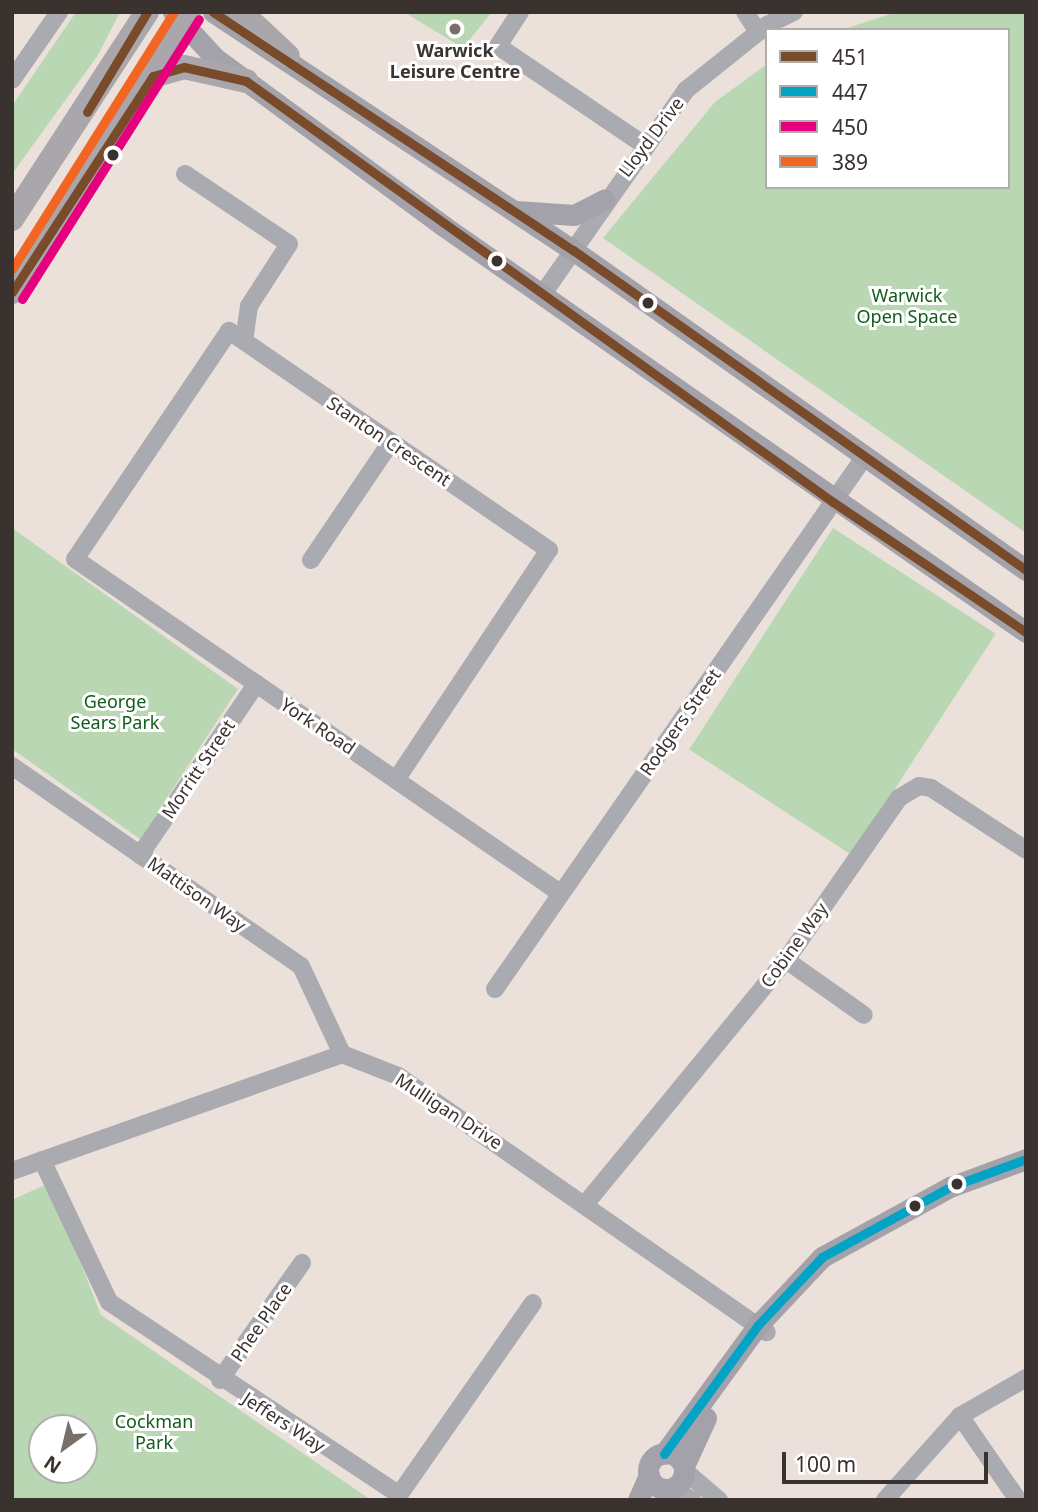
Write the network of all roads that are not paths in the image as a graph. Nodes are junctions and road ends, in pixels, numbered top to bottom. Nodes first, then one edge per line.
1 (59, 12) edge
2 (147, 12) edge
3 (212, 12) edge
4 (241, 12) edge
5 (520, 12) edge
6 (745, 12) edge
7 (794, 12) edge
8 (182, 16) edge
9 (765, 28) edge
10 (765, 28) edge
11 (758, 32) junction
12 (288, 56) junction
13 (153, 76) junction
14 (12, 80) edge
15 (246, 81) junction
16 (644, 145) junction
17 (185, 174) dead end
18 (604, 200) junction
19 (511, 210) junction
20 (12, 219) edge
21 (573, 250) junction
22 (12, 292) edge
23 (541, 295) junction
24 (244, 341) junction
25 (391, 442) junction
26 (865, 456) junction
27 (833, 502) junction
28 (311, 560) dead end
29 (1026, 570) edge
30 (1026, 632) edge
31 (256, 684) junction
32 (12, 766) edge
33 (396, 780) junction
34 (1026, 850) edge
35 (141, 855) junction
36 (560, 893) junction
37 (786, 960) junction
38 (495, 989) dead end
39 (864, 1015) dead end
40 (342, 1054) junction
41 (1026, 1159) edge
42 (42, 1160) junction
43 (12, 1171) edge
44 (1026, 1172) edge
45 (587, 1202) junction
46 (302, 1263) dead end
47 (533, 1303) dead end
48 (762, 1328) junction
49 (1026, 1378) edge
50 (220, 1380) junction
51 (960, 1416) junction
52 (664, 1454) junction
53 (649, 1475) junction
54 (673, 1483) edge
55 (638, 1500) edge
56 (692, 1500) edge
57 (719, 1500) edge
58 (885, 1500) edge
59 (1018, 1500) edge

1 - 14 street
2 - 20 highway
3 - 12 main road
4 - 12 highway
5 - 16 street
6 - 11 street
7 - 10 street, Lloyd Drive
8 - 13 highway
8 - 15 main road
9 - 11 street, Lloyd Drive
11 - 16 street, Lloyd Drive
12 - 19 main road
13 - 15 highway
13 - 22 highway
15 - 23 main road
16 - 18 street, Lloyd Drive
17 - 24 street
18 - 19 main road
18 - 21 street, Lloyd Drive
19 - 21 main road
21 - 23 street, Lloyd Drive
21 - 26 main road
23 - 27 main road
24 - 25 street, Stanton Crescent
24 - 31 street, York Road
25 - 28 street
25 - 33 street, Stanton Crescent
26 - 27 street, Rodgers Street
26 - 29 main road
27 - 30 main road
27 - 36 street, Rodgers Street
31 - 33 street, York Road
31 - 35 street, Morritt Street
32 - 35 street, Mattison Way
33 - 36 street, York Road
34 - 37 street, Cobine Way
35 - 40 street, Mattison Way
36 - 38 street, Rodgers Street
37 - 39 street
37 - 45 street, Cobine Way
40 - 42 street
40 - 45 street, Mulligan Drive
41 - 48 main road
42 - 43 street
42 - 50 street, Jeffers Way
44 - 48 main road
45 - 48 street, Mulligan Drive
46 - 50 street, Phee Place
47 - 50 street, Jeffers Way
48 - 52 main road
48 - 54 main road
49 - 51 street
51 - 58 street
51 - 59 street
52 - 53 main road
52 - 54 main road
53 - 54 main road
53 - 55 main road
54 - 56 street
54 - 57 street

